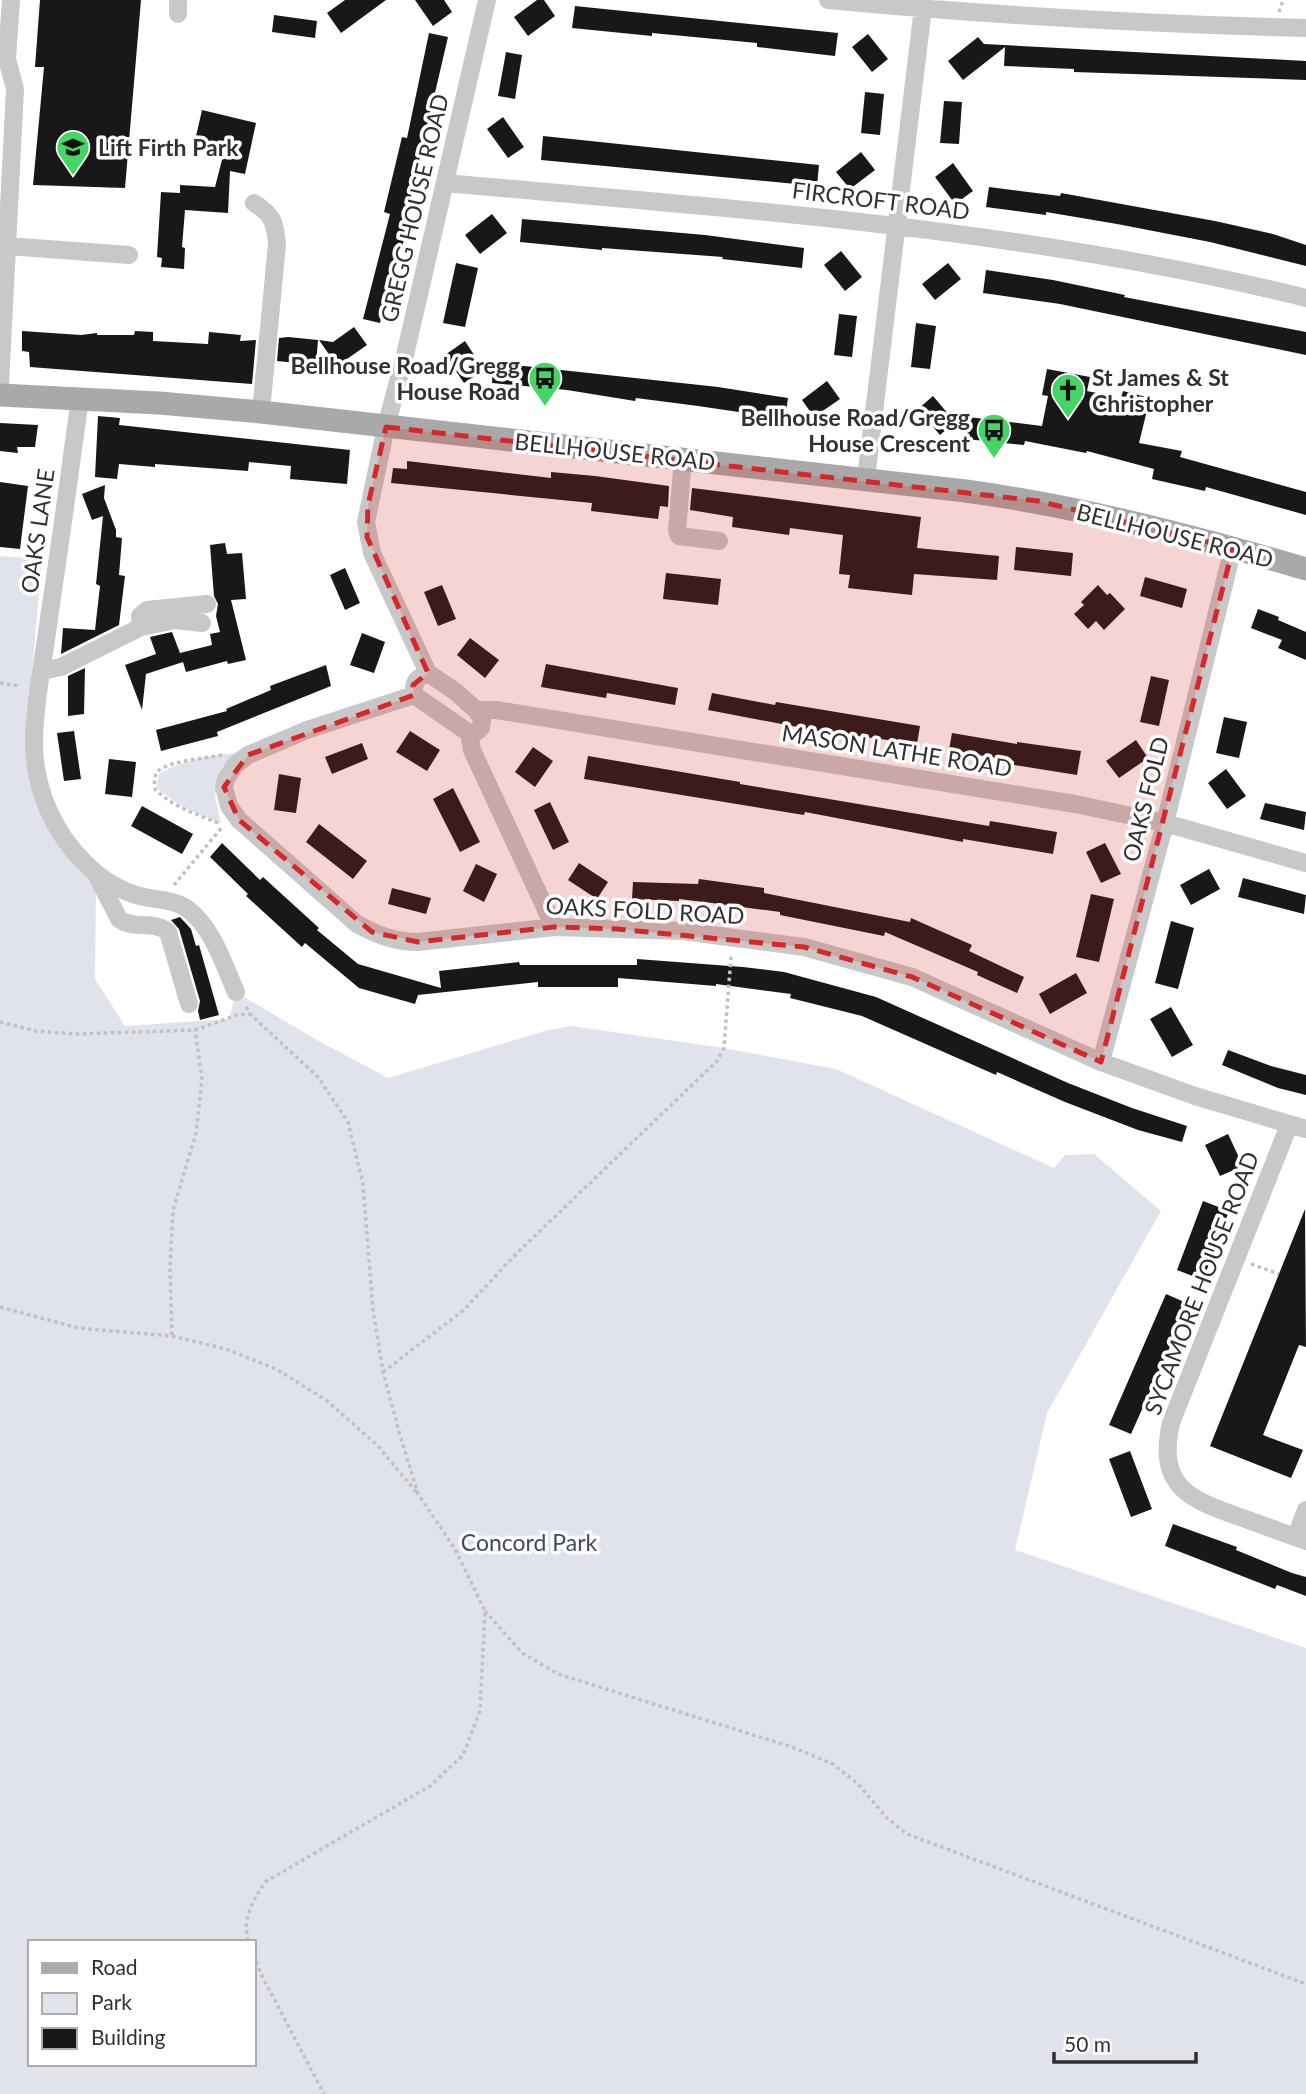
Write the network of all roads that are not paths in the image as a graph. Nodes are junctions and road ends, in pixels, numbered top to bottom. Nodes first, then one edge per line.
1 (11, 0) edge
2 (487, 0) edge
3 (828, 0) edge
4 (924, 4) edge
5 (1306, 28) edge
6 (445, 183) junction
7 (254, 203) dead end
8 (898, 226) junction
9 (7, 246) junction
10 (129, 255) dead end
11 (1306, 298) edge
12 (0, 385) edge
13 (0, 395) edge
14 (80, 398) junction
15 (261, 412) junction
16 (386, 427) junction
17 (683, 458) junction
18 (866, 478) junction
19 (719, 541) dead end
20 (1233, 548) junction
21 (1306, 569) edge
22 (208, 604) dead end
23 (202, 623) dead end
24 (141, 626) junction
25 (42, 671) junction
26 (428, 673) junction
27 (414, 695) junction
28 (476, 710) junction
29 (469, 733) junction
30 (1165, 824) junction
31 (1306, 863) edge
32 (96, 872) junction
33 (554, 927) junction
34 (236, 992) road end
35 (189, 1004) dead end
36 (1101, 1062) junction
37 (1297, 1127) edge
38 (1306, 1510) edge
39 (1301, 1539) edge

1 - 9 street
2 - 6 street, GREGG HOUSE ROAD
3 - 4 street
4 - 5 street
4 - 8 street
6 - 8 street, FIRCROFT ROAD
6 - 16 street, GREGG HOUSE ROAD
7 - 15 street
8 - 11 street, FIRCROFT ROAD
8 - 18 street
9 - 10 street
9 - 12 street
13 - 14 main road, BELLHOUSE ROAD
14 - 15 main road, BELLHOUSE ROAD
14 - 25 street, OAKS LANE
15 - 16 main road, BELLHOUSE ROAD
16 - 17 main road, BELLHOUSE ROAD
16 - 26 street, GREGG HOUSE ROAD
17 - 18 main road, BELLHOUSE ROAD
17 - 19 street
18 - 20 main road, BELLHOUSE ROAD
20 - 21 main road, BELLHOUSE ROAD
20 - 30 street, OAKS FOLD
22 - 24 street
23 - 24 street
24 - 25 street
25 - 32 street, OAKS LANE
26 - 27 street
26 - 28 street
27 - 29 street
27 - 33 street, OAKS FOLD ROAD
28 - 29 street
28 - 30 street, MASON LATHE ROAD
29 - 33 street
30 - 31 street, MASON LATHE ROAD
30 - 36 street, OAKS FOLD
32 - 34 street, OAKS LANE
32 - 35 street
33 - 36 street, OAKS FOLD ROAD
36 - 37 street, OAKS FOLD ROAD
37 - 39 street, SYCAMORE HOUSE ROAD
38 - 39 street

